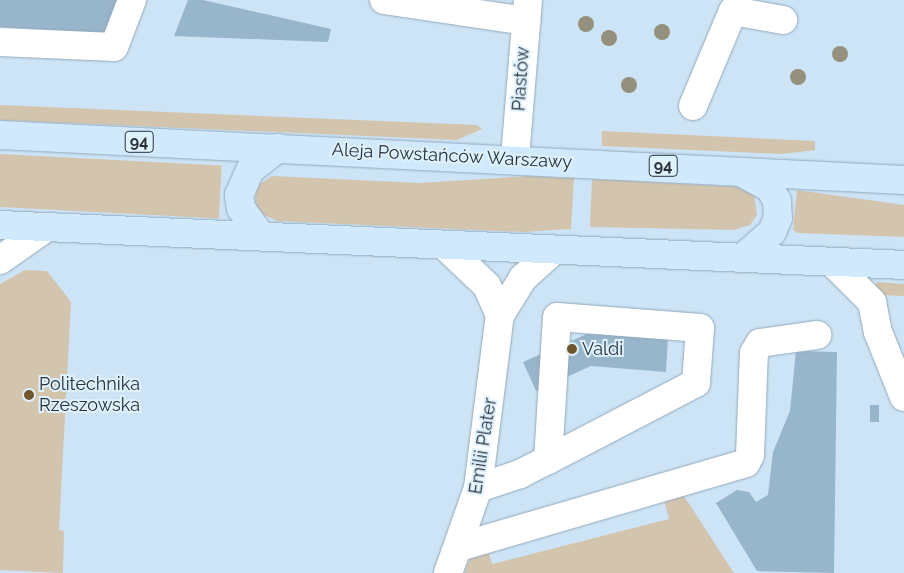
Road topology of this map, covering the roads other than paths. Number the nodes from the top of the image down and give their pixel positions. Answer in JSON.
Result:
{"nodes":[{"id":1,"x":132,"y":0,"type":"edge"},
{"id":2,"x":384,"y":0,"type":"edge"},
{"id":3,"x":527,"y":11,"type":"edge"},
{"id":4,"x":784,"y":20,"type":"dead end"},
{"id":5,"x":0,"y":42,"type":"edge"},
{"id":6,"x":694,"y":106,"type":"dead end"},
{"id":7,"x":0,"y":136,"type":"edge"},
{"id":8,"x":278,"y":148,"type":"junction"},
{"id":9,"x":515,"y":158,"type":"junction"},
{"id":10,"x":733,"y":169,"type":"junction"},
{"id":11,"x":904,"y":180,"type":"edge"},
{"id":12,"x":0,"y":225,"type":"edge"},
{"id":13,"x":47,"y":227,"type":"junction"},
{"id":14,"x":261,"y":236,"type":"junction"},
{"id":15,"x":444,"y":245,"type":"junction"},
{"id":16,"x":554,"y":250,"type":"junction"},
{"id":17,"x":742,"y":258,"type":"junction"},
{"id":18,"x":0,"y":260,"type":"edge"},
{"id":19,"x":832,"y":262,"type":"junction"},
{"id":20,"x":904,"y":265,"type":"edge"},
{"id":21,"x":500,"y":315,"type":"junction"},
{"id":22,"x":816,"y":335,"type":"dead end"},
{"id":23,"x":904,"y":336,"type":"edge"},
{"id":24,"x":893,"y":363,"type":"edge"},
{"id":25,"x":904,"y":397,"type":"edge"},
{"id":26,"x":548,"y":460,"type":"junction"},
{"id":27,"x":478,"y":488,"type":"junction"},
{"id":28,"x":459,"y":547,"type":"junction"},
{"id":29,"x":448,"y":573,"type":"edge"}],
"edges":[{"from":1,"to":5,"type":"street"},
{"from":2,"to":3,"type":"street"},
{"from":3,"to":9,"type":"street","name":"Piastów"},
{"from":4,"to":6,"type":"street"},
{"from":7,"to":8,"type":"main road","name":"Aleja Powstańców Warszawy","number":"94"},
{"from":8,"to":9,"type":"main road","name":"Aleja Powstańców Warszawy","number":"94"},
{"from":8,"to":14,"type":"main road"},
{"from":9,"to":10,"type":"main road","name":"Aleja Powstańców Warszawy","number":"94"},
{"from":10,"to":11,"type":"main road","name":"Aleja Powstańców Warszawy","number":"94"},
{"from":10,"to":17,"type":"main road"},
{"from":12,"to":13,"type":"main road"},
{"from":13,"to":14,"type":"main road"},
{"from":13,"to":18,"type":"street"},
{"from":14,"to":15,"type":"main road"},
{"from":15,"to":16,"type":"main road"},
{"from":15,"to":21,"type":"street"},
{"from":16,"to":17,"type":"main road"},
{"from":16,"to":21,"type":"street","name":"Emilii Plater"},
{"from":17,"to":19,"type":"main road"},
{"from":19,"to":20,"type":"main road"},
{"from":19,"to":24,"type":"street"},
{"from":21,"to":27,"type":"street","name":"Emilii Plater"},
{"from":22,"to":28,"type":"street"},
{"from":23,"to":24,"type":"street"},
{"from":24,"to":25,"type":"street"},
{"from":26,"to":26,"type":"street"},
{"from":26,"to":27,"type":"street"},
{"from":27,"to":28,"type":"street","name":"Emilii Plater"},
{"from":28,"to":29,"type":"street","name":"Emilii Plater"}]}
